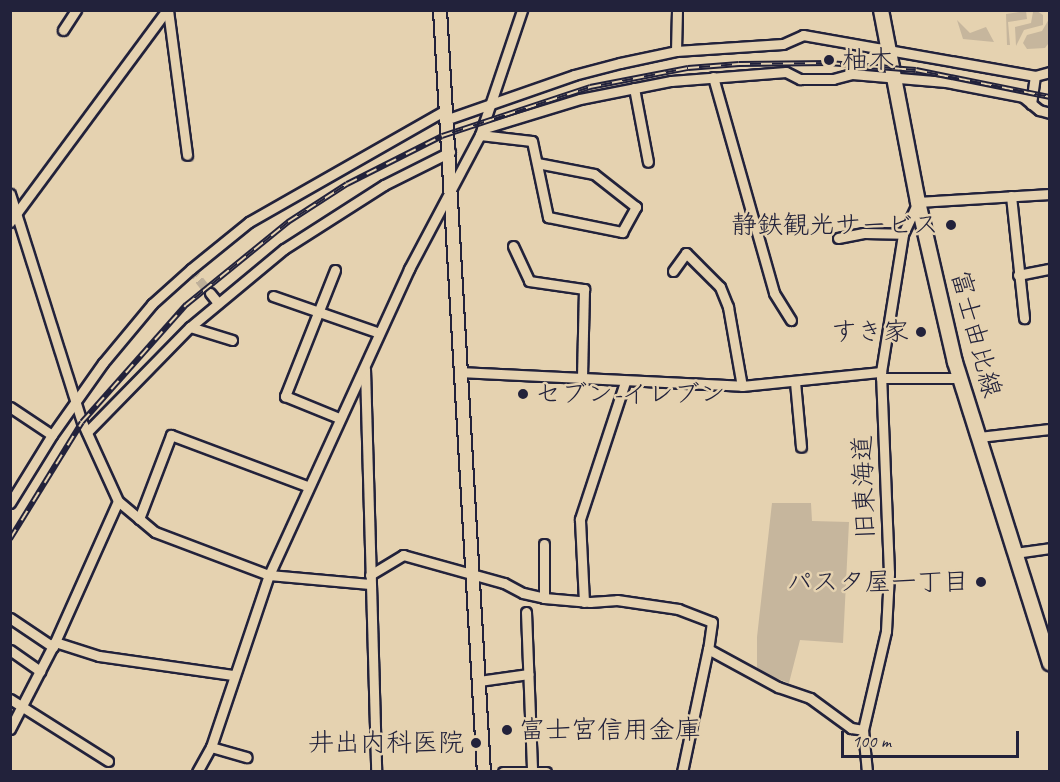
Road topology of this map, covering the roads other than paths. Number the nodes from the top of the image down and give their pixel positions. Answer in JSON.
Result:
{"nodes":[{"id":1,"x":76,"y":10,"type":"edge"},
{"id":2,"x":167,"y":10,"type":"edge"},
{"id":3,"x":440,"y":10,"type":"edge"},
{"id":4,"x":522,"y":10,"type":"edge"},
{"id":5,"x":677,"y":10,"type":"edge"},
{"id":6,"x":881,"y":10,"type":"edge"},
{"id":7,"x":63,"y":30,"type":"dead end"},
{"id":8,"x":889,"y":48,"type":"junction"},
{"id":9,"x":676,"y":51,"type":"junction"},
{"id":10,"x":1050,"y":72,"type":"edge"},
{"id":11,"x":893,"y":75,"type":"junction"},
{"id":12,"x":1035,"y":76,"type":"junction"},
{"id":13,"x":713,"y":77,"type":"junction"},
{"id":14,"x":634,"y":88,"type":"junction"},
{"id":15,"x":492,"y":104,"type":"junction"},
{"id":16,"x":1030,"y":104,"type":"junction"},
{"id":17,"x":1050,"y":113,"type":"edge"},
{"id":18,"x":447,"y":114,"type":"junction"},
{"id":19,"x":481,"y":132,"type":"junction"},
{"id":20,"x":450,"y":152,"type":"junction"},
{"id":21,"x":187,"y":155,"type":"dead end"},
{"id":22,"x":648,"y":162,"type":"dead end"},
{"id":23,"x":537,"y":163,"type":"junction"},
{"id":24,"x":10,"y":194,"type":"edge"},
{"id":25,"x":1050,"y":194,"type":"edge"},
{"id":26,"x":1011,"y":196,"type":"junction"},
{"id":27,"x":450,"y":197,"type":"junction"},
{"id":28,"x":918,"y":202,"type":"junction"},
{"id":29,"x":16,"y":212,"type":"junction"},
{"id":30,"x":10,"y":222,"type":"edge"},
{"id":31,"x":903,"y":234,"type":"junction"},
{"id":32,"x":838,"y":238,"type":"dead end"},
{"id":33,"x":513,"y":246,"type":"dead end"},
{"id":34,"x":1050,"y":269,"type":"edge"},
{"id":35,"x":335,"y":270,"type":"dead end"},
{"id":36,"x":673,"y":271,"type":"dead end"},
{"id":37,"x":1018,"y":275,"type":"junction"},
{"id":38,"x":210,"y":293,"type":"tunnel mouth"},
{"id":39,"x":273,"y":296,"type":"dead end"},
{"id":40,"x":218,"y":303,"type":"junction"},
{"id":41,"x":319,"y":314,"type":"junction"},
{"id":42,"x":1024,"y":318,"type":"dead end"},
{"id":43,"x":791,"y":320,"type":"dead end"},
{"id":44,"x":190,"y":327,"type":"junction"},
{"id":45,"x":379,"y":333,"type":"junction"},
{"id":46,"x":232,"y":340,"type":"dead end"},
{"id":47,"x":365,"y":367,"type":"junction"},
{"id":48,"x":459,"y":372,"type":"junction"},
{"id":49,"x":881,"y":375,"type":"junction"},
{"id":50,"x":582,"y":377,"type":"junction"},
{"id":51,"x":960,"y":378,"type":"junction"},
{"id":52,"x":625,"y":381,"type":"junction"},
{"id":53,"x":795,"y":382,"type":"junction"},
{"id":54,"x":742,"y":386,"type":"junction"},
{"id":55,"x":75,"y":401,"type":"junction"},
{"id":56,"x":10,"y":407,"type":"edge"},
{"id":57,"x":339,"y":418,"type":"junction"},
{"id":58,"x":1050,"y":429,"type":"edge"},
{"id":59,"x":87,"y":432,"type":"junction"},
{"id":60,"x":52,"y":435,"type":"junction"},
{"id":61,"x":979,"y":437,"type":"junction"},
{"id":62,"x":801,"y":447,"type":"dead end"},
{"id":63,"x":309,"y":488,"type":"junction"},
{"id":64,"x":118,"y":501,"type":"junction"},
{"id":65,"x":10,"y":503,"type":"edge"},
{"id":66,"x":139,"y":519,"type":"junction"},
{"id":67,"x":544,"y":544,"type":"dead end"},
{"id":68,"x":1050,"y":548,"type":"edge"},
{"id":69,"x":1015,"y":553,"type":"junction"},
{"id":70,"x":472,"y":573,"type":"junction"},
{"id":71,"x":269,"y":575,"type":"junction"},
{"id":72,"x":370,"y":579,"type":"junction"},
{"id":73,"x":544,"y":598,"type":"junction"},
{"id":74,"x":584,"y":602,"type":"junction"},
{"id":75,"x":526,"y":612,"type":"dead end"},
{"id":76,"x":10,"y":618,"type":"edge"},
{"id":77,"x":54,"y":644,"type":"junction"},
{"id":78,"x":708,"y":649,"type":"junction"},
{"id":79,"x":10,"y":650,"type":"edge"},
{"id":80,"x":1050,"y":663,"type":"edge"},
{"id":81,"x":40,"y":671,"type":"junction"},
{"id":82,"x":529,"y":674,"type":"junction"},
{"id":83,"x":233,"y":675,"type":"junction"},
{"id":84,"x":479,"y":681,"type":"junction"},
{"id":85,"x":10,"y":699,"type":"edge"},
{"id":86,"x":22,"y":706,"type":"junction"},
{"id":87,"x":10,"y":729,"type":"edge"},
{"id":88,"x":863,"y":730,"type":"junction"},
{"id":89,"x":211,"y":747,"type":"junction"},
{"id":90,"x":247,"y":757,"type":"dead end"},
{"id":91,"x":108,"y":761,"type":"dead end"},
{"id":92,"x":532,"y":770,"type":"junction"},
{"id":93,"x":197,"y":771,"type":"edge"},
{"id":94,"x":375,"y":771,"type":"edge"},
{"id":95,"x":484,"y":771,"type":"edge"},
{"id":96,"x":503,"y":771,"type":"edge"},
{"id":97,"x":546,"y":771,"type":"edge"},
{"id":98,"x":682,"y":771,"type":"edge"},
{"id":99,"x":867,"y":771,"type":"edge"}],
"edges":[{"from":1,"to":7,"type":"street"},
{"from":2,"to":21,"type":"street"},
{"from":2,"to":29,"type":"street"},
{"from":3,"to":18,"type":"street"},
{"from":4,"to":15,"type":"street"},
{"from":5,"to":9,"type":"street"},
{"from":6,"to":8,"type":"main road","name":"富士由比線"},
{"from":8,"to":9,"type":"street"},
{"from":8,"to":11,"type":"main road","name":"富士由比線"},
{"from":8,"to":12,"type":"street"},
{"from":9,"to":15,"type":"street"},
{"from":10,"to":12,"type":"street"},
{"from":11,"to":13,"type":"street"},
{"from":11,"to":16,"type":"street"},
{"from":11,"to":28,"type":"main road","name":"富士由比線"},
{"from":12,"to":16,"type":"street"},
{"from":13,"to":14,"type":"street"},
{"from":13,"to":43,"type":"street"},
{"from":14,"to":19,"type":"street"},
{"from":14,"to":22,"type":"street"},
{"from":15,"to":18,"type":"street"},
{"from":15,"to":19,"type":"street"},
{"from":16,"to":17,"type":"street"},
{"from":18,"to":20,"type":"street"},
{"from":18,"to":55,"type":"street"},
{"from":19,"to":23,"type":"street"},
{"from":19,"to":27,"type":"street"},
{"from":20,"to":27,"type":"street"},
{"from":20,"to":40,"type":"street"},
{"from":23,"to":23,"type":"street"},
{"from":24,"to":29,"type":"street"},
{"from":25,"to":26,"type":"street"},
{"from":26,"to":28,"type":"street"},
{"from":26,"to":37,"type":"street"},
{"from":27,"to":45,"type":"street"},
{"from":27,"to":48,"type":"street"},
{"from":28,"to":31,"type":"street","name":"旧東海道"},
{"from":28,"to":51,"type":"main road","name":"富士由比線"},
{"from":29,"to":30,"type":"street"},
{"from":29,"to":55,"type":"street"},
{"from":31,"to":32,"type":"street"},
{"from":31,"to":49,"type":"street","name":"旧東海道"},
{"from":33,"to":50,"type":"street"},
{"from":34,"to":37,"type":"street"},
{"from":35,"to":41,"type":"street"},
{"from":36,"to":54,"type":"street"},
{"from":37,"to":42,"type":"street"},
{"from":38,"to":40,"type":"street"},
{"from":39,"to":41,"type":"street"},
{"from":40,"to":44,"type":"street"},
{"from":41,"to":45,"type":"street"},
{"from":41,"to":57,"type":"street"},
{"from":44,"to":46,"type":"street"},
{"from":44,"to":59,"type":"street"},
{"from":45,"to":47,"type":"street"},
{"from":47,"to":57,"type":"street"},
{"from":47,"to":72,"type":"street"},
{"from":48,"to":50,"type":"street"},
{"from":48,"to":70,"type":"street"},
{"from":49,"to":51,"type":"street"},
{"from":49,"to":53,"type":"street"},
{"from":49,"to":88,"type":"street","name":"旧東海道"},
{"from":50,"to":52,"type":"street"},
{"from":51,"to":61,"type":"main road","name":"富士由比線"},
{"from":52,"to":54,"type":"street"},
{"from":52,"to":74,"type":"street"},
{"from":53,"to":54,"type":"street"},
{"from":53,"to":62,"type":"street"},
{"from":55,"to":59,"type":"street"},
{"from":55,"to":60,"type":"street"},
{"from":56,"to":60,"type":"street"},
{"from":57,"to":63,"type":"street"},
{"from":58,"to":61,"type":"street"},
{"from":59,"to":64,"type":"street"},
{"from":60,"to":65,"type":"street"},
{"from":61,"to":69,"type":"main road","name":"富士由比線"},
{"from":63,"to":66,"type":"street"},
{"from":63,"to":71,"type":"street"},
{"from":64,"to":66,"type":"street"},
{"from":64,"to":77,"type":"street"},
{"from":66,"to":71,"type":"street"},
{"from":67,"to":73,"type":"street"},
{"from":68,"to":69,"type":"street"},
{"from":69,"to":80,"type":"main road","name":"富士由比線"},
{"from":70,"to":72,"type":"street"},
{"from":70,"to":73,"type":"street"},
{"from":70,"to":84,"type":"street"},
{"from":71,"to":72,"type":"street"},
{"from":71,"to":83,"type":"street"},
{"from":72,"to":94,"type":"street"},
{"from":73,"to":74,"type":"street"},
{"from":74,"to":78,"type":"street"},
{"from":75,"to":82,"type":"street"},
{"from":76,"to":77,"type":"street"},
{"from":77,"to":81,"type":"street"},
{"from":77,"to":83,"type":"street"},
{"from":78,"to":88,"type":"street"},
{"from":78,"to":98,"type":"street"},
{"from":79,"to":81,"type":"street"},
{"from":81,"to":86,"type":"street"},
{"from":82,"to":84,"type":"street"},
{"from":82,"to":92,"type":"street"},
{"from":83,"to":89,"type":"street"},
{"from":84,"to":95,"type":"street"},
{"from":85,"to":86,"type":"street"},
{"from":86,"to":87,"type":"street"},
{"from":86,"to":91,"type":"street"},
{"from":88,"to":99,"type":"street","name":"旧東海道"},
{"from":89,"to":90,"type":"street"},
{"from":89,"to":93,"type":"street"},
{"from":92,"to":96,"type":"street"},
{"from":92,"to":97,"type":"street"}]}
